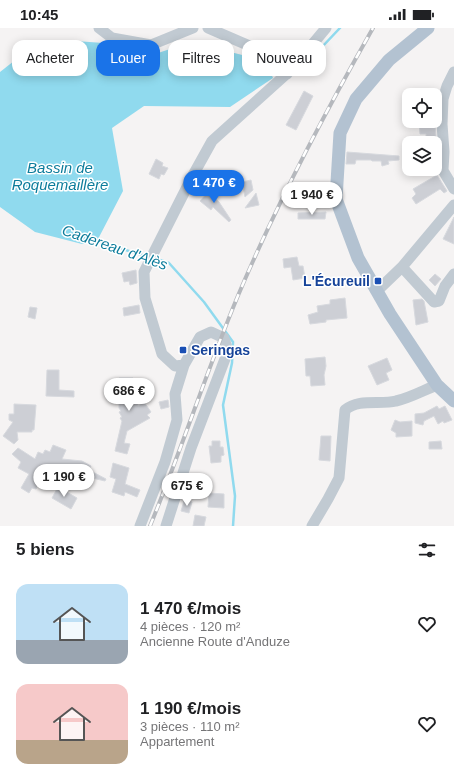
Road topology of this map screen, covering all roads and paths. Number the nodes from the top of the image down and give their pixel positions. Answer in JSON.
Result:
{"nodes":[{"id":1,"x":99,"y":28,"type":"edge"},
{"id":2,"x":193,"y":28,"type":"edge"},
{"id":3,"x":208,"y":28,"type":"edge"},
{"id":4,"x":326,"y":28,"type":"edge"},
{"id":5,"x":428,"y":28,"type":"edge"},
{"id":6,"x":316,"y":40,"type":"edge"},
{"id":7,"x":242,"y":43,"type":"edge"},
{"id":8,"x":454,"y":72,"type":"edge"},
{"id":9,"x":285,"y":76,"type":"edge"},
{"id":10,"x":443,"y":170,"type":"joint"},
{"id":11,"x":454,"y":189,"type":"edge"},
{"id":12,"x":454,"y":205,"type":"edge"},
{"id":13,"x":402,"y":267,"type":"junction"},
{"id":14,"x":454,"y":274,"type":"edge"},
{"id":15,"x":377,"y":290,"type":"junction"},
{"id":16,"x":184,"y":365,"type":"junction"},
{"id":17,"x":437,"y":385,"type":"junction"},
{"id":18,"x":454,"y":401,"type":"edge"},
{"id":19,"x":140,"y":526,"type":"edge"},
{"id":20,"x":166,"y":526,"type":"edge"},
{"id":21,"x":312,"y":526,"type":"edge"}],
"edges":[{"from":1,"to":2,"type":"street"},
{"from":3,"to":7,"type":"street"},
{"from":4,"to":6,"type":"street"},
{"from":5,"to":15,"type":"main road"},
{"from":8,"to":10,"type":"street"},
{"from":9,"to":16,"type":"street"},
{"from":10,"to":11,"type":"street"},
{"from":12,"to":13,"type":"street"},
{"from":13,"to":14,"type":"street"},
{"from":13,"to":15,"type":"street"},
{"from":15,"to":17,"type":"main road"},
{"from":16,"to":19,"type":"street"},
{"from":16,"to":20,"type":"street"},
{"from":17,"to":18,"type":"main road"},
{"from":17,"to":21,"type":"street"}]}
